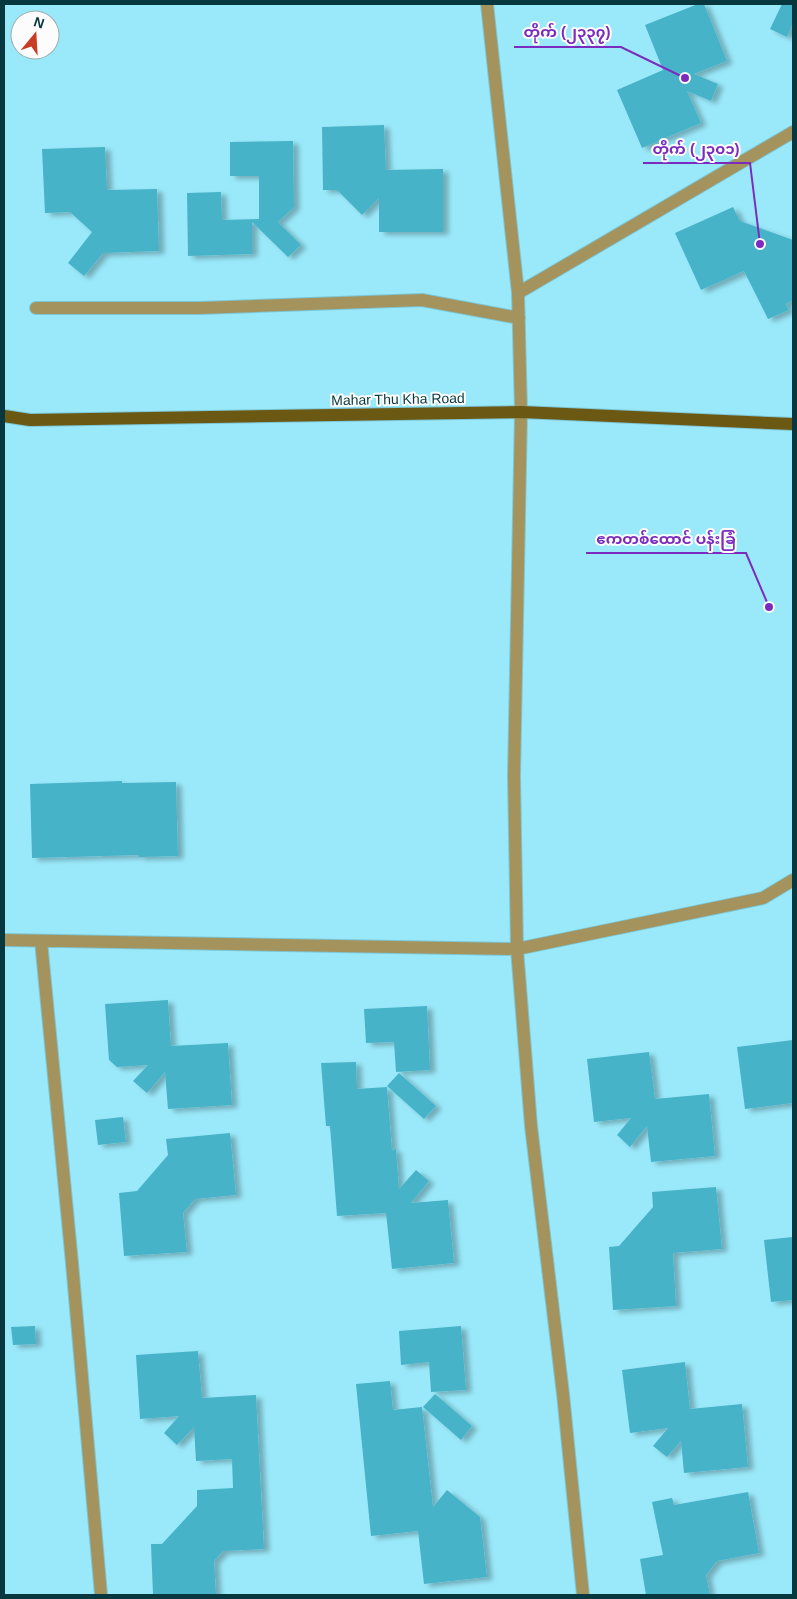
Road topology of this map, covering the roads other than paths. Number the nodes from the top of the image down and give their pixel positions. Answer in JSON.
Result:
{"nodes":[{"id":1,"x":487,"y":4,"type":"edge"},
{"id":2,"x":793,"y":132,"type":"edge"},
{"id":3,"x":518,"y":293,"type":"junction"},
{"id":4,"x":36,"y":308,"type":"dead end"},
{"id":5,"x":519,"y":318,"type":"junction"},
{"id":6,"x":521,"y":412,"type":"junction"},
{"id":7,"x":4,"y":416,"type":"edge"},
{"id":8,"x":793,"y":424,"type":"edge"},
{"id":9,"x":793,"y":880,"type":"edge"},
{"id":10,"x":4,"y":940,"type":"edge"},
{"id":11,"x":41,"y":941,"type":"junction"},
{"id":12,"x":517,"y":949,"type":"junction"},
{"id":13,"x":101,"y":1595,"type":"edge"},
{"id":14,"x":583,"y":1595,"type":"edge"}],
"edges":[{"from":1,"to":3,"type":"street"},
{"from":2,"to":3,"type":"street"},
{"from":3,"to":5,"type":"street"},
{"from":4,"to":5,"type":"street"},
{"from":5,"to":6,"type":"street"},
{"from":6,"to":7,"type":"main road","name":"Mahar Thu Kha Road"},
{"from":6,"to":8,"type":"main road","name":"Mahar Thu Kha Road"},
{"from":6,"to":12,"type":"street"},
{"from":9,"to":12,"type":"street"},
{"from":10,"to":11,"type":"street"},
{"from":11,"to":12,"type":"street"},
{"from":11,"to":13,"type":"street"},
{"from":12,"to":14,"type":"street"}]}
